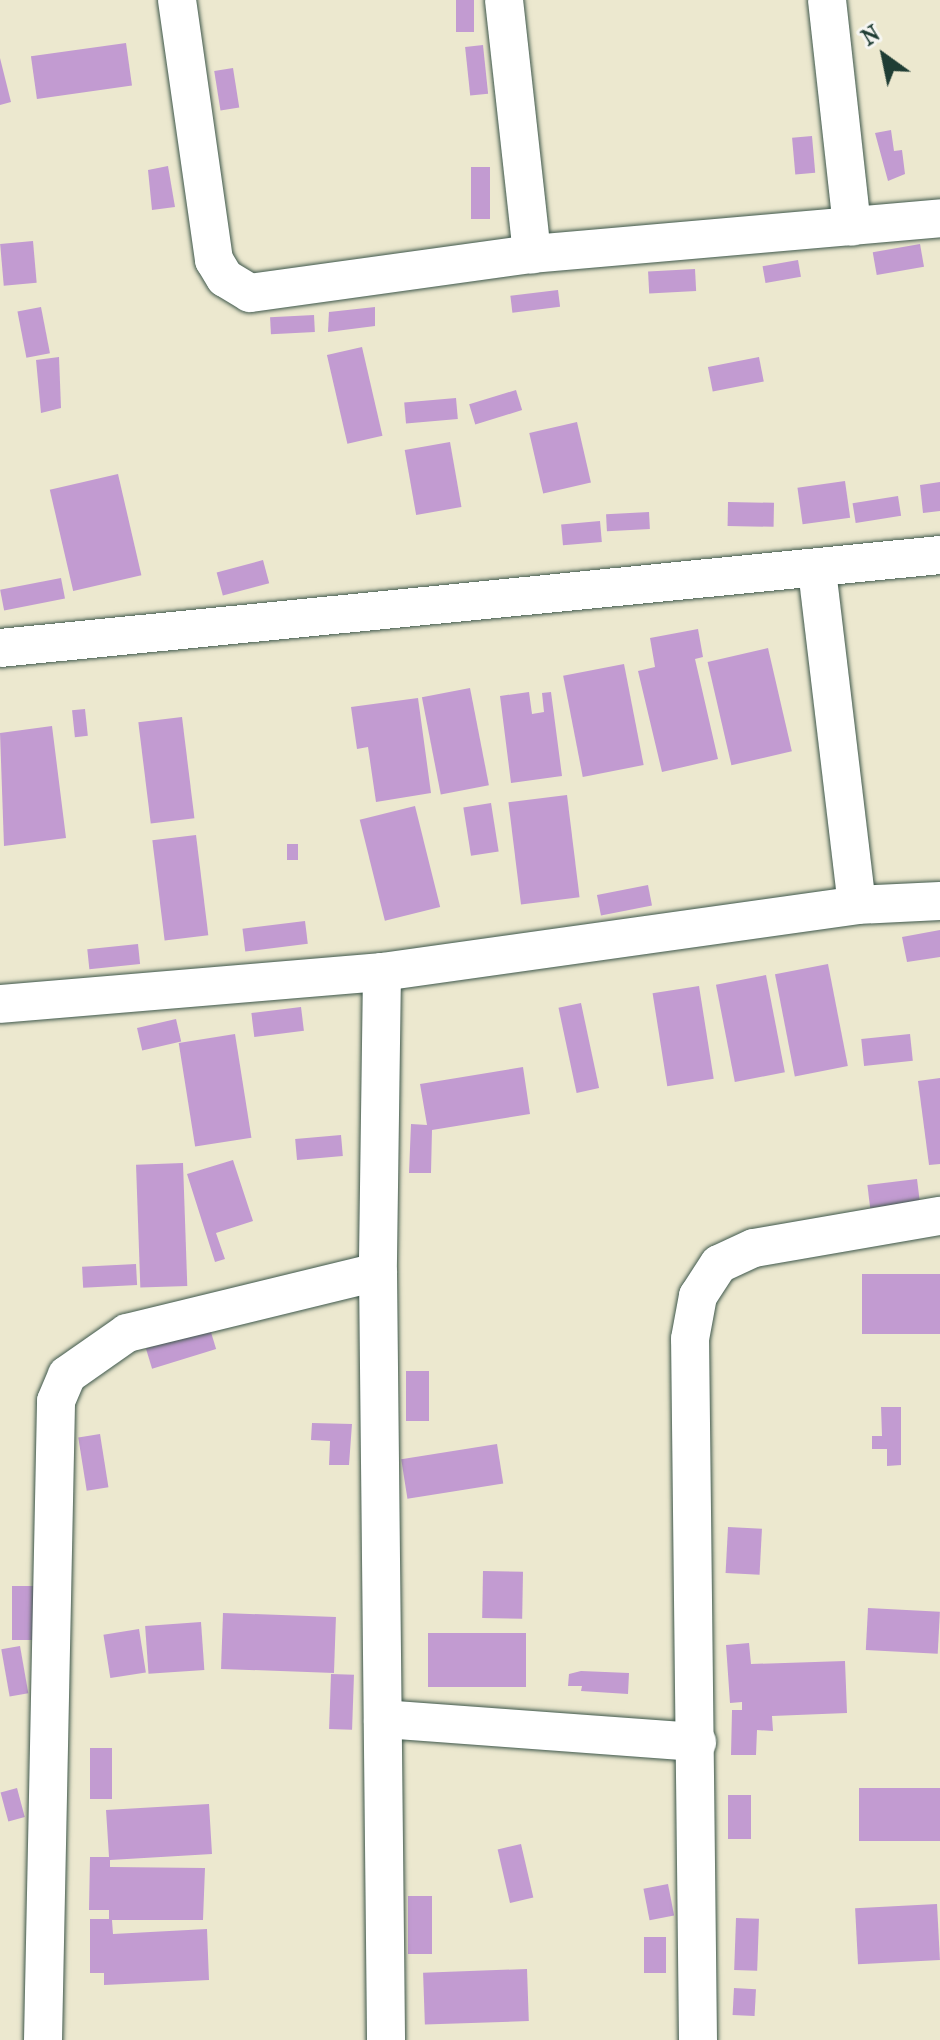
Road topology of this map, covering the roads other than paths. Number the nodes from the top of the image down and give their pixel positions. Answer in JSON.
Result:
{"nodes":[{"id":1,"x":177,"y":0,"type":"edge"},
{"id":2,"x":504,"y":0,"type":"edge"},
{"id":3,"x":827,"y":0,"type":"edge"},
{"id":4,"x":940,"y":218,"type":"edge"},
{"id":5,"x":852,"y":227,"type":"junction"},
{"id":6,"x":532,"y":254,"type":"junction"},
{"id":7,"x":940,"y":555,"type":"edge"},
{"id":8,"x":817,"y":570,"type":"junction"},
{"id":9,"x":0,"y":648,"type":"edge"},
{"id":10,"x":940,"y":901,"type":"edge"},
{"id":11,"x":857,"y":905,"type":"junction"},
{"id":12,"x":382,"y":972,"type":"junction"},
{"id":13,"x":0,"y":1004,"type":"edge"},
{"id":14,"x":940,"y":1216,"type":"edge"},
{"id":15,"x":378,"y":1272,"type":"junction"},
{"id":16,"x":383,"y":1719,"type":"junction"},
{"id":17,"x":697,"y":1742,"type":"junction"},
{"id":18,"x":43,"y":2040,"type":"edge"},
{"id":19,"x":386,"y":2040,"type":"edge"},
{"id":20,"x":698,"y":2040,"type":"edge"}],
"edges":[{"from":1,"to":6,"type":"street"},
{"from":2,"to":6,"type":"street"},
{"from":3,"to":5,"type":"street"},
{"from":4,"to":5,"type":"street"},
{"from":5,"to":6,"type":"street"},
{"from":7,"to":8,"type":"street"},
{"from":8,"to":9,"type":"street"},
{"from":8,"to":11,"type":"street"},
{"from":10,"to":11,"type":"street"},
{"from":11,"to":12,"type":"street"},
{"from":12,"to":13,"type":"street"},
{"from":12,"to":15,"type":"street"},
{"from":14,"to":17,"type":"street"},
{"from":15,"to":16,"type":"street"},
{"from":15,"to":18,"type":"street"},
{"from":16,"to":17,"type":"street"},
{"from":16,"to":19,"type":"street"},
{"from":17,"to":20,"type":"street"}]}
